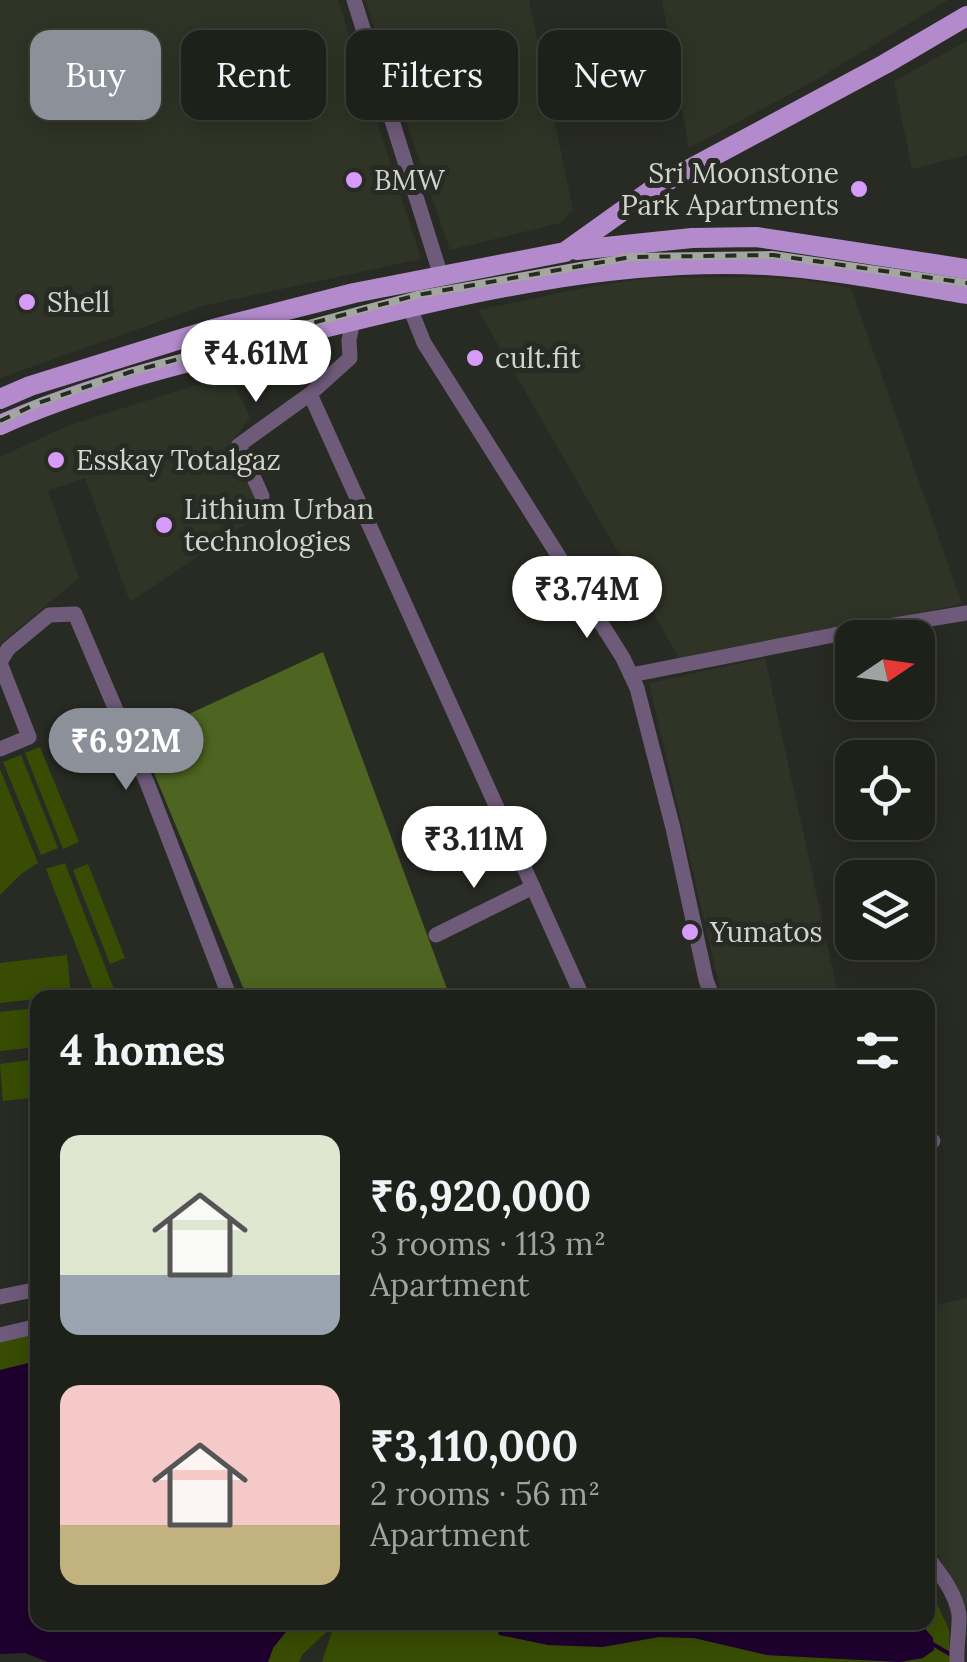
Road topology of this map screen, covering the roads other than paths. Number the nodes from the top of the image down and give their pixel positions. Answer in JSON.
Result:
{"nodes":[{"id":1,"x":354,"y":0,"type":"edge"},
{"id":2,"x":967,"y":16,"type":"edge"},
{"id":3,"x":565,"y":252,"type":"junction"},
{"id":4,"x":967,"y":269,"type":"edge"},
{"id":5,"x":441,"y":276,"type":"junction"},
{"id":6,"x":567,"y":276,"type":"junction"},
{"id":7,"x":967,"y":294,"type":"edge"},
{"id":8,"x":410,"y":308,"type":"junction"},
{"id":9,"x":353,"y":321,"type":"junction"},
{"id":10,"x":310,"y":394,"type":"junction"},
{"id":11,"x":0,"y":399,"type":"edge"},
{"id":12,"x":0,"y":425,"type":"edge"},
{"id":13,"x":262,"y":496,"type":"dead end"},
{"id":14,"x":967,"y":613,"type":"edge"},
{"id":15,"x":0,"y":663,"type":"edge"},
{"id":16,"x":631,"y":675,"type":"junction"},
{"id":17,"x":0,"y":749,"type":"edge"},
{"id":18,"x":533,"y":887,"type":"junction"},
{"id":19,"x":436,"y":935,"type":"dead end"},
{"id":20,"x":227,"y":990,"type":"edge"},
{"id":21,"x":579,"y":990,"type":"edge"},
{"id":22,"x":711,"y":990,"type":"edge"},
{"id":23,"x":30,"y":1291,"type":"edge"},
{"id":24,"x":0,"y":1298,"type":"edge"},
{"id":25,"x":30,"y":1328,"type":"edge"},
{"id":26,"x":0,"y":1335,"type":"edge"},
{"id":27,"x":935,"y":1567,"type":"edge"},
{"id":28,"x":957,"y":1662,"type":"edge"}],
"edges":[{"from":1,"to":5,"type":"street"},
{"from":2,"to":3,"type":"main road"},
{"from":3,"to":4,"type":"main road"},
{"from":3,"to":5,"type":"main road"},
{"from":3,"to":6,"type":"main road"},
{"from":5,"to":11,"type":"main road"},
{"from":6,"to":7,"type":"main road"},
{"from":6,"to":8,"type":"main road"},
{"from":8,"to":9,"type":"main road"},
{"from":8,"to":16,"type":"street"},
{"from":9,"to":10,"type":"street"},
{"from":9,"to":12,"type":"main road"},
{"from":10,"to":13,"type":"street"},
{"from":10,"to":18,"type":"street"},
{"from":14,"to":16,"type":"street"},
{"from":15,"to":17,"type":"street"},
{"from":15,"to":20,"type":"street"},
{"from":16,"to":22,"type":"street"},
{"from":18,"to":19,"type":"street"},
{"from":18,"to":21,"type":"street"},
{"from":23,"to":24,"type":"street"},
{"from":25,"to":26,"type":"street"},
{"from":27,"to":28,"type":"street"}]}
